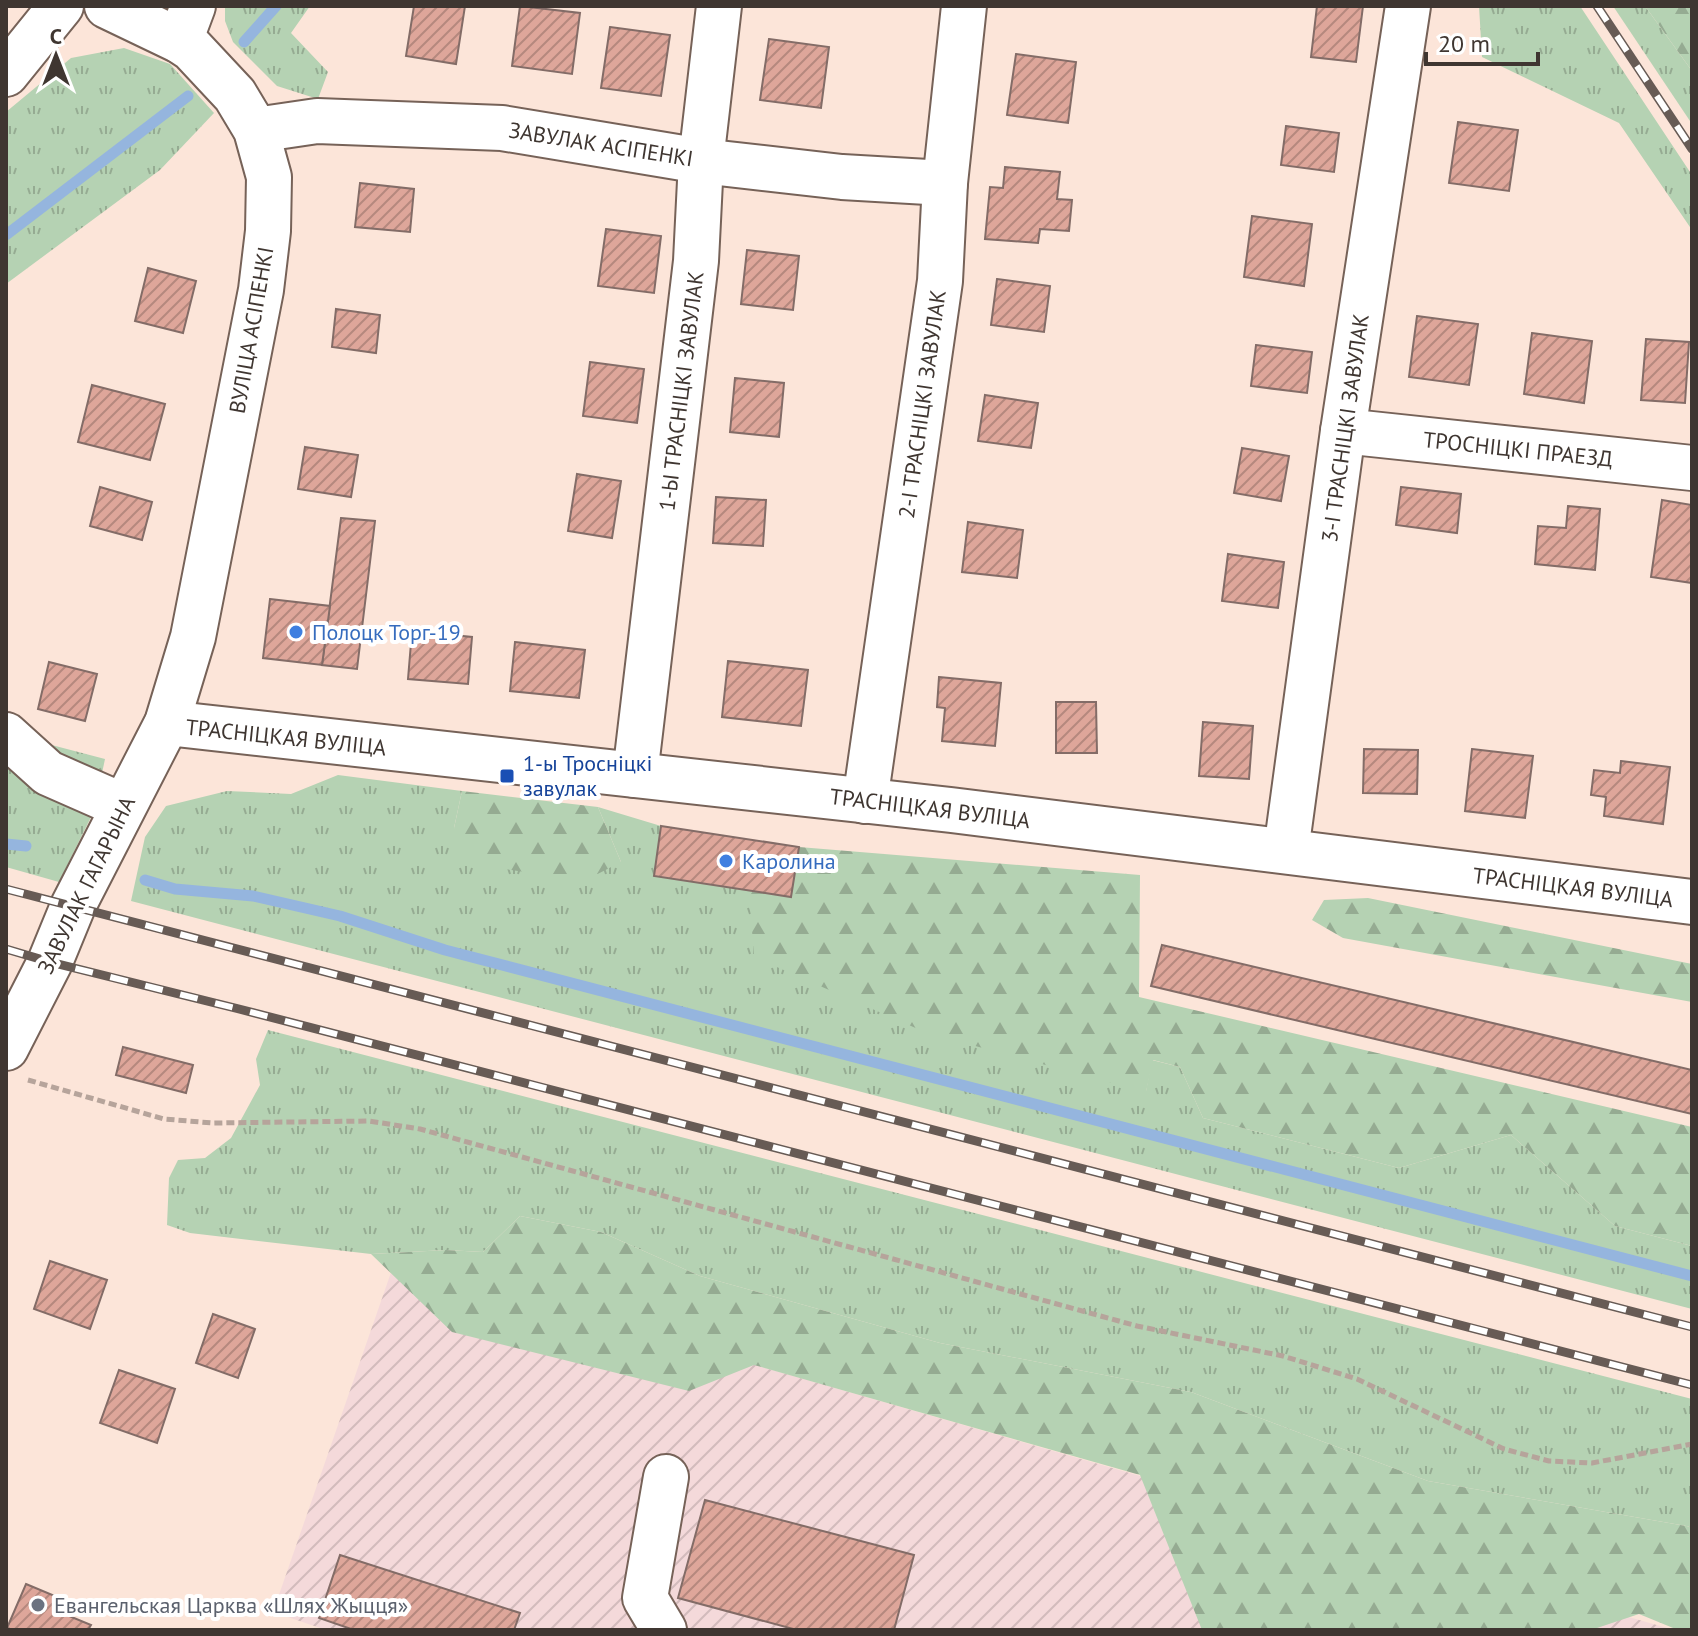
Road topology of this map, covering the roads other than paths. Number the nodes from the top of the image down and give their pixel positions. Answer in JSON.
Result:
{"nodes":[{"id":1,"x":61,"y":6,"type":"edge"},
{"id":2,"x":107,"y":6,"type":"edge"},
{"id":3,"x":719,"y":6,"type":"edge"},
{"id":4,"x":964,"y":6,"type":"edge"},
{"id":5,"x":1408,"y":6,"type":"edge"},
{"id":6,"x":186,"y":24,"type":"edge"},
{"id":7,"x":6,"y":74,"type":"edge"},
{"id":8,"x":256,"y":130,"type":"junction"},
{"id":9,"x":701,"y":161,"type":"junction"},
{"id":10,"x":945,"y":183,"type":"junction"},
{"id":11,"x":1343,"y":431,"type":"junction"},
{"id":12,"x":1692,"y":468,"type":"edge"},
{"id":13,"x":167,"y":723,"type":"junction"},
{"id":14,"x":6,"y":735,"type":"edge"},
{"id":15,"x":635,"y":775,"type":"junction"},
{"id":16,"x":865,"y":801,"type":"junction"},
{"id":17,"x":123,"y":806,"type":"junction"},
{"id":18,"x":1286,"y":851,"type":"junction"},
{"id":19,"x":1692,"y":902,"type":"edge"},
{"id":20,"x":13,"y":1063,"type":"edge"},
{"id":21,"x":666,"y":1477,"type":"dead end"},
{"id":22,"x":664,"y":1630,"type":"edge"}],
"edges":[{"from":1,"to":7,"type":"street"},
{"from":2,"to":6,"type":"street","name":"ВУЛІЦА АСІПЕНКІ"},
{"from":3,"to":9,"type":"street","name":"1-Ы ТРАСНІЦКІ ЗАВУЛАК"},
{"from":4,"to":10,"type":"street","name":"2-І ТРАСНІЦКІ ЗАВУЛАК"},
{"from":5,"to":11,"type":"street","name":"3-І ТРАСНІЦКІ ЗАВУЛАК"},
{"from":6,"to":8,"type":"street","name":"ВУЛІЦА АСІПЕНКІ"},
{"from":8,"to":9,"type":"street","name":"ЗАВУЛАК АСІПЕНКІ"},
{"from":8,"to":13,"type":"street","name":"ВУЛІЦА АСІПЕНКІ"},
{"from":9,"to":10,"type":"street","name":"ЗАВУЛАК АСІПЕНКІ"},
{"from":9,"to":15,"type":"street","name":"1-Ы ТРАСНІЦКІ ЗАВУЛАК"},
{"from":10,"to":16,"type":"street","name":"2-І ТРАСНІЦКІ ЗАВУЛАК"},
{"from":11,"to":12,"type":"street","name":"ТРОСНІЦКІ ПРАЕЗД"},
{"from":11,"to":18,"type":"street","name":"3-І ТРАСНІЦКІ ЗАВУЛАК"},
{"from":13,"to":15,"type":"street","name":"ТРАСНІЦКАЯ ВУЛІЦА"},
{"from":13,"to":17,"type":"street","name":"ЗАВУЛАК ГАГАРЫНА"},
{"from":14,"to":17,"type":"street"},
{"from":15,"to":16,"type":"street","name":"ТРАСНІЦКАЯ ВУЛІЦА"},
{"from":16,"to":18,"type":"street","name":"ТРАСНІЦКАЯ ВУЛІЦА"},
{"from":17,"to":20,"type":"street","name":"ЗАВУЛАК ГАГАРЫНА"},
{"from":18,"to":19,"type":"street","name":"ТРАСНІЦКАЯ ВУЛІЦА"},
{"from":21,"to":22,"type":"street"}]}
